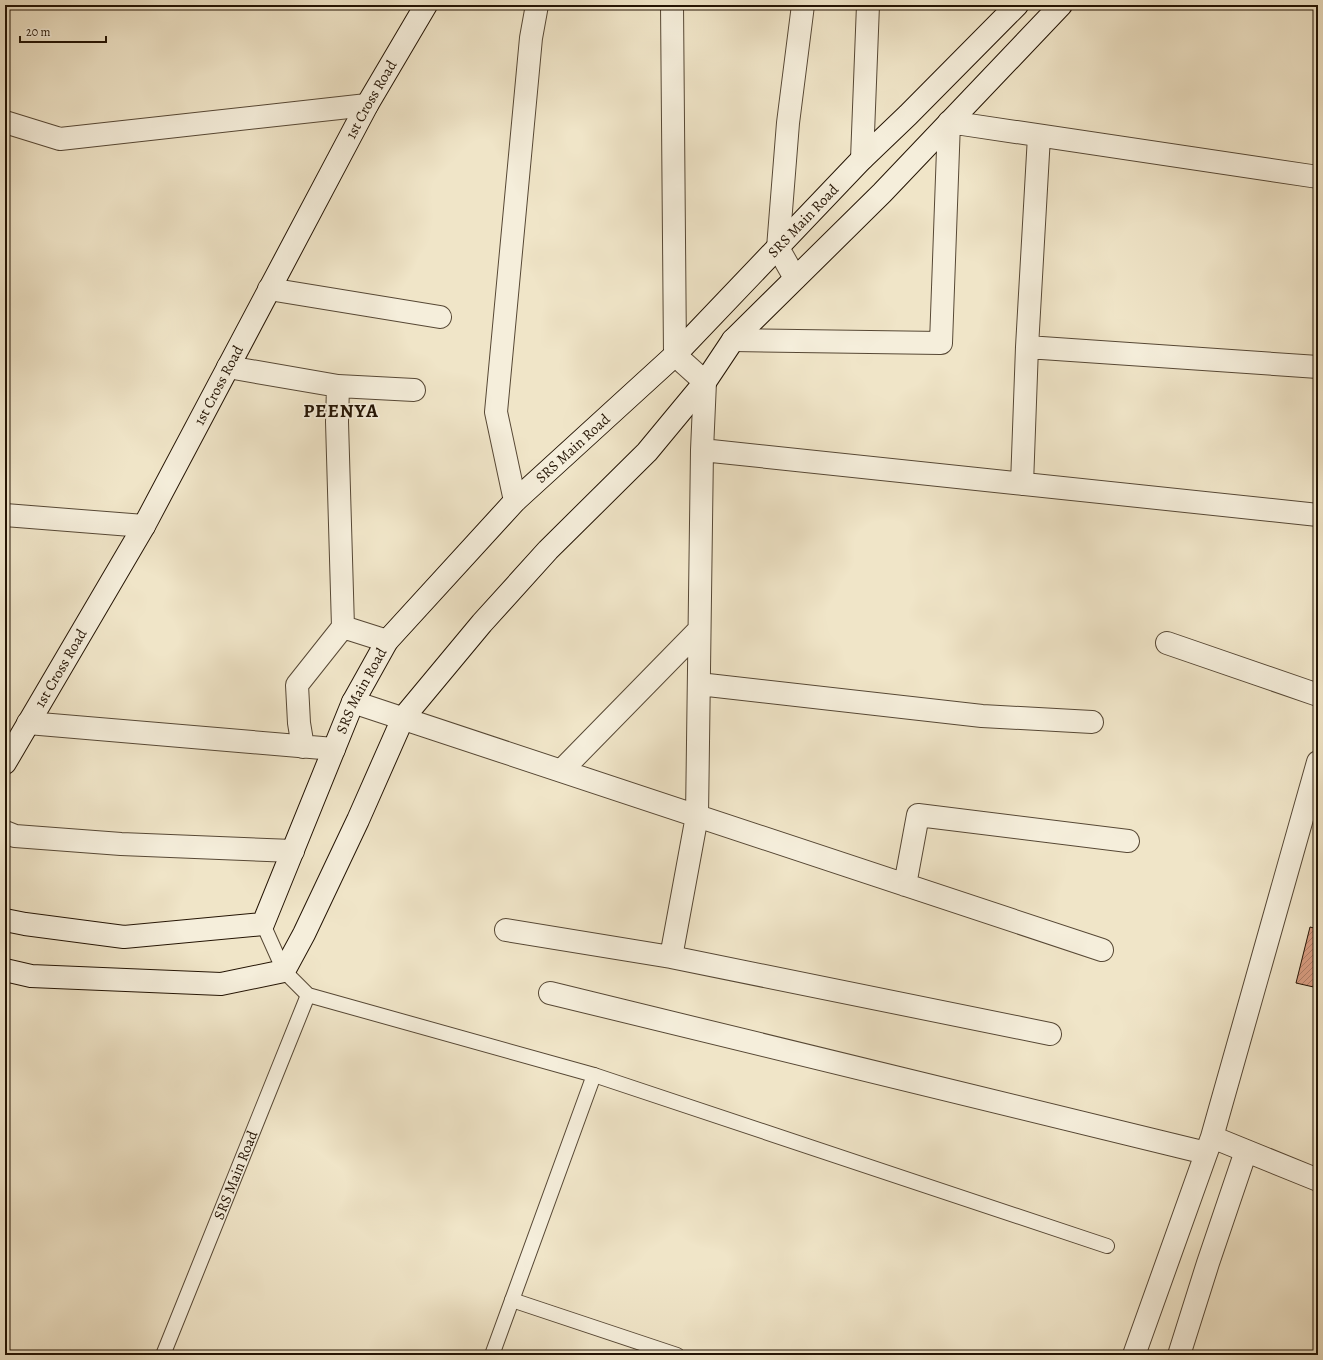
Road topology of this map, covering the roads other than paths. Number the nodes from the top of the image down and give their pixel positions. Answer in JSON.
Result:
{"nodes":[{"id":1,"x":426,"y":5,"type":"edge"},
{"id":2,"x":537,"y":5,"type":"edge"},
{"id":3,"x":672,"y":5,"type":"edge"},
{"id":4,"x":803,"y":5,"type":"edge"},
{"id":5,"x":868,"y":5,"type":"edge"},
{"id":6,"x":1017,"y":5,"type":"edge"},
{"id":7,"x":1062,"y":5,"type":"edge"},
{"id":8,"x":367,"y":105,"type":"junction"},
{"id":9,"x":5,"y":122,"type":"edge"},
{"id":10,"x":949,"y":122,"type":"junction"},
{"id":11,"x":1039,"y":136,"type":"junction"},
{"id":12,"x":862,"y":160,"type":"junction"},
{"id":13,"x":1318,"y":177,"type":"edge"},
{"id":14,"x":778,"y":248,"type":"junction"},
{"id":15,"x":795,"y":278,"type":"junction"},
{"id":16,"x":269,"y":289,"type":"junction"},
{"id":17,"x":440,"y":317,"type":"dead end"},
{"id":18,"x":733,"y":340,"type":"junction"},
{"id":19,"x":1027,"y":347,"type":"junction"},
{"id":20,"x":675,"y":355,"type":"junction"},
{"id":21,"x":228,"y":367,"type":"junction"},
{"id":22,"x":1318,"y":367,"type":"edge"},
{"id":23,"x":705,"y":382,"type":"junction"},
{"id":24,"x":338,"y":386,"type":"junction"},
{"id":25,"x":414,"y":390,"type":"dead end"},
{"id":26,"x":702,"y":450,"type":"junction"},
{"id":27,"x":1022,"y":484,"type":"junction"},
{"id":28,"x":515,"y":501,"type":"junction"},
{"id":29,"x":5,"y":515,"type":"edge"},
{"id":30,"x":1318,"y":515,"type":"edge"},
{"id":31,"x":144,"y":526,"type":"junction"},
{"id":32,"x":343,"y":627,"type":"junction"},
{"id":33,"x":699,"y":630,"type":"junction"},
{"id":34,"x":388,"y":641,"type":"junction"},
{"id":35,"x":1167,"y":643,"type":"dead end"},
{"id":36,"x":699,"y":684,"type":"junction"},
{"id":37,"x":1318,"y":695,"type":"edge"},
{"id":38,"x":353,"y":702,"type":"junction"},
{"id":39,"x":403,"y":718,"type":"junction"},
{"id":40,"x":1092,"y":722,"type":"dead end"},
{"id":41,"x":28,"y":723,"type":"junction"},
{"id":42,"x":303,"y":747,"type":"junction"},
{"id":43,"x":334,"y":749,"type":"junction"},
{"id":44,"x":1318,"y":762,"type":"edge"},
{"id":45,"x":5,"y":763,"type":"edge"},
{"id":46,"x":562,"y":770,"type":"junction"},
{"id":47,"x":697,"y":816,"type":"junction"},
{"id":48,"x":5,"y":832,"type":"edge"},
{"id":49,"x":1128,"y":841,"type":"dead end"},
{"id":50,"x":293,"y":851,"type":"junction"},
{"id":51,"x":905,"y":885,"type":"junction"},
{"id":52,"x":5,"y":920,"type":"edge"},
{"id":53,"x":263,"y":924,"type":"junction"},
{"id":54,"x":506,"y":930,"type":"dead end"},
{"id":55,"x":1102,"y":950,"type":"dead end"},
{"id":56,"x":671,"y":957,"type":"junction"},
{"id":57,"x":5,"y":970,"type":"edge"},
{"id":58,"x":284,"y":971,"type":"junction"},
{"id":59,"x":550,"y":993,"type":"dead end"},
{"id":60,"x":308,"y":994,"type":"junction"},
{"id":61,"x":1050,"y":1034,"type":"dead end"},
{"id":62,"x":594,"y":1075,"type":"junction"},
{"id":63,"x":1209,"y":1145,"type":"junction"},
{"id":64,"x":1246,"y":1151,"type":"junction"},
{"id":65,"x":1318,"y":1180,"type":"edge"},
{"id":66,"x":1107,"y":1246,"type":"dead end"},
{"id":67,"x":512,"y":1300,"type":"junction"},
{"id":68,"x":162,"y":1355,"type":"edge"},
{"id":69,"x":492,"y":1355,"type":"edge"},
{"id":70,"x":677,"y":1355,"type":"edge"},
{"id":71,"x":1134,"y":1355,"type":"edge"},
{"id":72,"x":1179,"y":1355,"type":"edge"}],
"edges":[{"from":1,"to":8,"type":"street","name":"1st Cross Road"},
{"from":2,"to":28,"type":"street"},
{"from":3,"to":20,"type":"street"},
{"from":4,"to":14,"type":"street"},
{"from":5,"to":12,"type":"street"},
{"from":6,"to":12,"type":"street","name":"SRS Main Road"},
{"from":7,"to":10,"type":"street"},
{"from":8,"to":9,"type":"street"},
{"from":8,"to":16,"type":"street","name":"1st Cross Road"},
{"from":10,"to":11,"type":"street"},
{"from":10,"to":15,"type":"street"},
{"from":10,"to":18,"type":"street"},
{"from":11,"to":13,"type":"street"},
{"from":11,"to":19,"type":"street"},
{"from":12,"to":14,"type":"street","name":"SRS Main Road"},
{"from":14,"to":15,"type":"street"},
{"from":14,"to":20,"type":"street","name":"SRS Main Road"},
{"from":15,"to":18,"type":"street"},
{"from":16,"to":17,"type":"street"},
{"from":16,"to":21,"type":"street","name":"1st Cross Road"},
{"from":18,"to":23,"type":"street"},
{"from":19,"to":22,"type":"street"},
{"from":19,"to":27,"type":"street"},
{"from":20,"to":23,"type":"street"},
{"from":20,"to":28,"type":"street","name":"SRS Main Road"},
{"from":21,"to":24,"type":"street"},
{"from":21,"to":31,"type":"street","name":"1st Cross Road"},
{"from":23,"to":26,"type":"street"},
{"from":23,"to":39,"type":"street"},
{"from":24,"to":25,"type":"street"},
{"from":24,"to":32,"type":"street"},
{"from":26,"to":27,"type":"street"},
{"from":26,"to":33,"type":"street"},
{"from":27,"to":30,"type":"street"},
{"from":28,"to":34,"type":"street","name":"SRS Main Road"},
{"from":29,"to":31,"type":"street"},
{"from":31,"to":41,"type":"street","name":"1st Cross Road"},
{"from":32,"to":34,"type":"street"},
{"from":32,"to":42,"type":"street"},
{"from":33,"to":36,"type":"street"},
{"from":33,"to":46,"type":"street"},
{"from":34,"to":38,"type":"street","name":"SRS Main Road"},
{"from":35,"to":37,"type":"street"},
{"from":36,"to":40,"type":"street"},
{"from":36,"to":47,"type":"street"},
{"from":38,"to":39,"type":"street"},
{"from":38,"to":43,"type":"street","name":"SRS Main Road"},
{"from":39,"to":46,"type":"street"},
{"from":39,"to":58,"type":"street"},
{"from":41,"to":42,"type":"street"},
{"from":41,"to":45,"type":"street","name":"1st Cross Road"},
{"from":42,"to":43,"type":"street"},
{"from":43,"to":50,"type":"street","name":"SRS Main Road"},
{"from":44,"to":63,"type":"street"},
{"from":46,"to":47,"type":"street"},
{"from":47,"to":51,"type":"street"},
{"from":47,"to":56,"type":"street"},
{"from":48,"to":50,"type":"street"},
{"from":49,"to":51,"type":"street"},
{"from":50,"to":53,"type":"street","name":"SRS Main Road"},
{"from":51,"to":55,"type":"street"},
{"from":52,"to":53,"type":"street"},
{"from":53,"to":58,"type":"lane"},
{"from":54,"to":56,"type":"street"},
{"from":56,"to":61,"type":"street"},
{"from":57,"to":58,"type":"street"},
{"from":58,"to":60,"type":"lane"},
{"from":59,"to":63,"type":"street"},
{"from":60,"to":62,"type":"lane"},
{"from":60,"to":68,"type":"lane","name":"SRS Main Road"},
{"from":62,"to":66,"type":"lane"},
{"from":62,"to":67,"type":"lane"},
{"from":63,"to":64,"type":"street"},
{"from":63,"to":71,"type":"street"},
{"from":64,"to":65,"type":"street"},
{"from":64,"to":72,"type":"street"},
{"from":67,"to":69,"type":"lane"},
{"from":67,"to":70,"type":"lane"}]}
